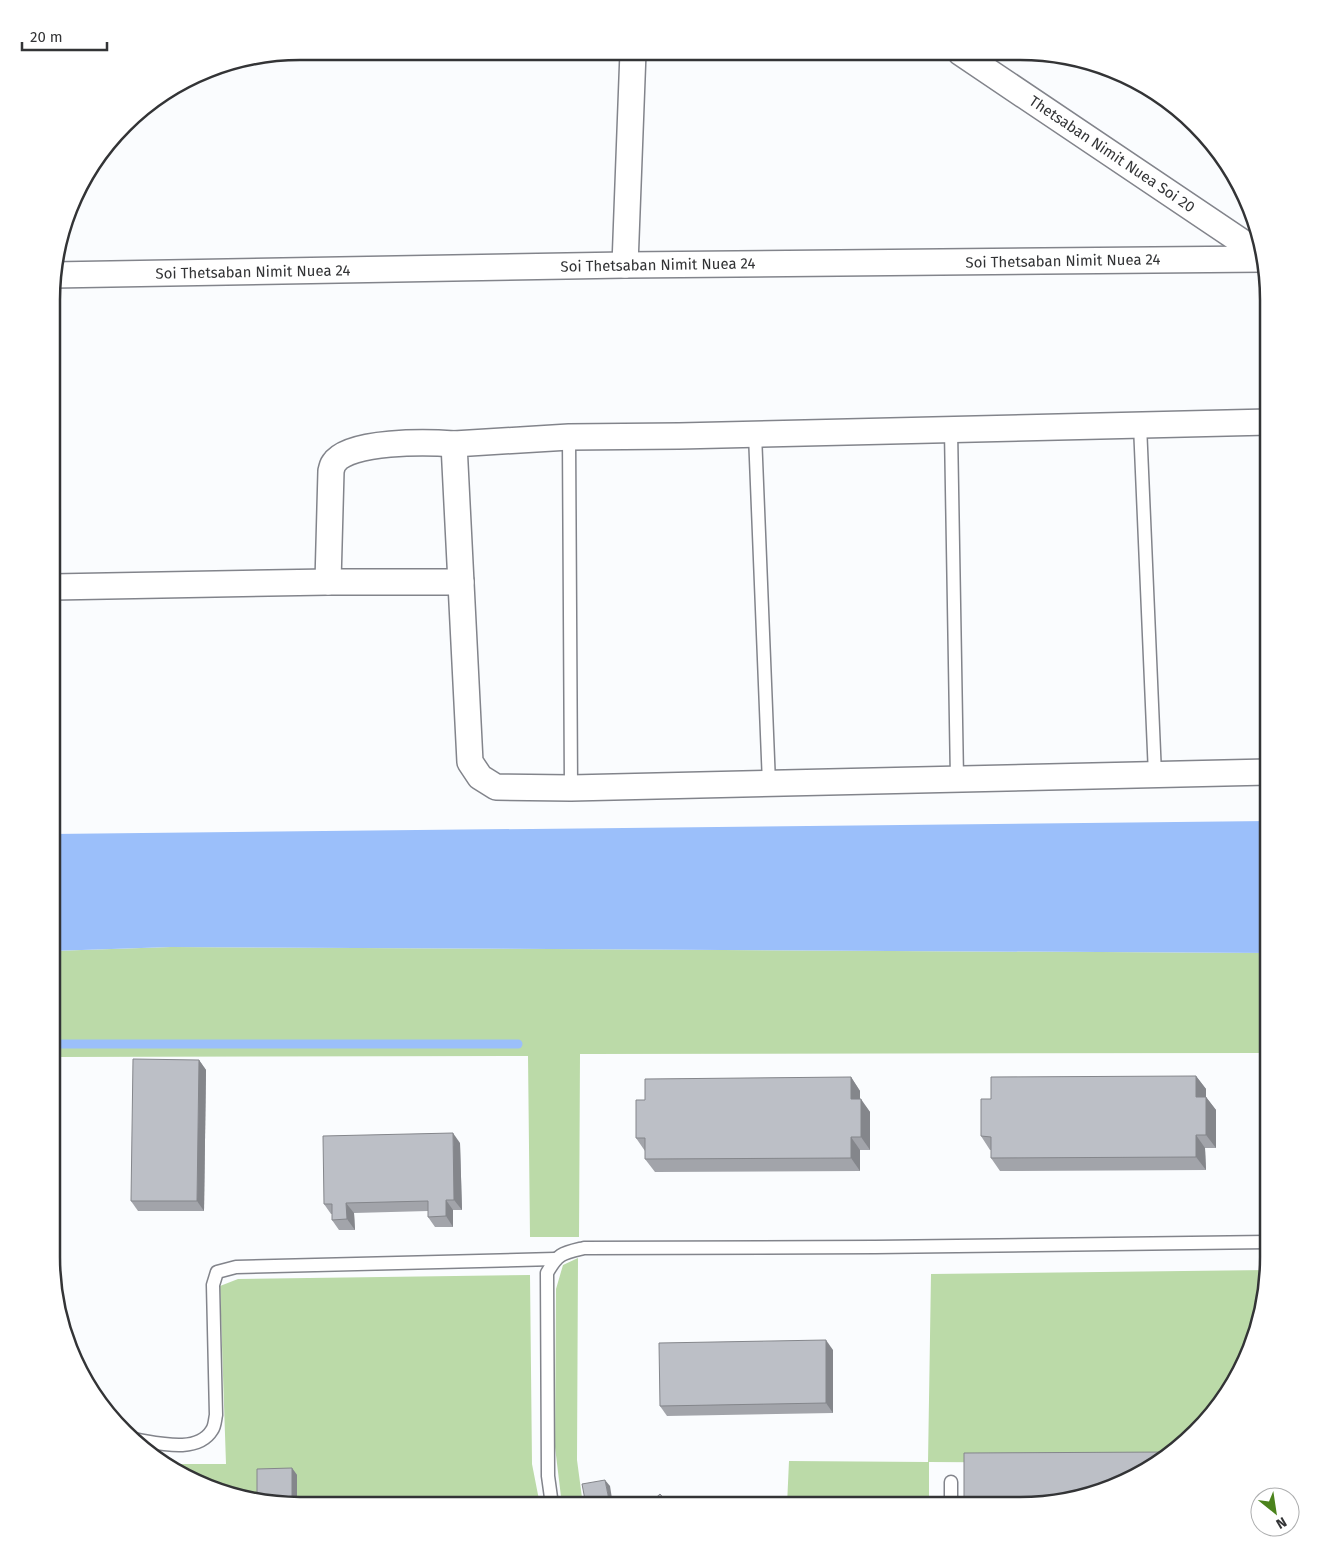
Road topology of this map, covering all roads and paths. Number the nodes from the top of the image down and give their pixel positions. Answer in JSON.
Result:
{"nodes":[{"id":1,"x":633,"y":60,"type":"edge"},
{"id":2,"x":971,"y":60,"type":"edge"},
{"id":3,"x":1255,"y":251,"type":"edge"},
{"id":4,"x":1256,"y":257,"type":"edge"},
{"id":5,"x":625,"y":265,"type":"junction"},
{"id":6,"x":62,"y":275,"type":"edge"},
{"id":7,"x":1260,"y":422,"type":"edge"},
{"id":8,"x":1140,"y":425,"type":"junction"},
{"id":9,"x":951,"y":430,"type":"junction"},
{"id":10,"x":756,"y":434,"type":"junction"},
{"id":11,"x":568,"y":436,"type":"junction"},
{"id":12,"x":454,"y":444,"type":"junction"},
{"id":13,"x":328,"y":582,"type":"junction"},
{"id":14,"x":461,"y":582,"type":"junction"},
{"id":15,"x":60,"y":587,"type":"edge"},
{"id":16,"x":1260,"y":772,"type":"edge"},
{"id":17,"x":1155,"y":774,"type":"junction"},
{"id":18,"x":957,"y":779,"type":"junction"},
{"id":19,"x":770,"y":784,"type":"junction"},
{"id":20,"x":571,"y":788,"type":"junction"},
{"id":21,"x":1260,"y":1242,"type":"edge"},
{"id":22,"x":555,"y":1259,"type":"junction"},
{"id":23,"x":154,"y":1447,"type":"edge"},
{"id":24,"x":952,"y":1482,"type":"dead end"},
{"id":25,"x":551,"y":1497,"type":"edge"},
{"id":26,"x":951,"y":1497,"type":"edge"}],
"edges":[{"from":1,"to":5,"type":"street"},
{"from":2,"to":3,"type":"street","name":"Thetsaban Nimit Nuea Soi 20"},
{"from":4,"to":5,"type":"street","name":"Soi Thetsaban Nimit Nuea 24"},
{"from":5,"to":6,"type":"street","name":"Soi Thetsaban Nimit Nuea 24"},
{"from":7,"to":8,"type":"street"},
{"from":8,"to":9,"type":"street"},
{"from":8,"to":17,"type":"lane"},
{"from":9,"to":10,"type":"street"},
{"from":9,"to":18,"type":"lane"},
{"from":10,"to":11,"type":"street"},
{"from":10,"to":19,"type":"lane"},
{"from":11,"to":12,"type":"street"},
{"from":11,"to":20,"type":"lane"},
{"from":12,"to":13,"type":"street"},
{"from":12,"to":14,"type":"street"},
{"from":13,"to":14,"type":"street"},
{"from":13,"to":15,"type":"street"},
{"from":14,"to":20,"type":"street"},
{"from":16,"to":17,"type":"street"},
{"from":17,"to":18,"type":"street"},
{"from":18,"to":19,"type":"street"},
{"from":19,"to":20,"type":"street"},
{"from":21,"to":22,"type":"lane"},
{"from":22,"to":23,"type":"lane"},
{"from":22,"to":25,"type":"lane"},
{"from":24,"to":26,"type":"lane"}]}
